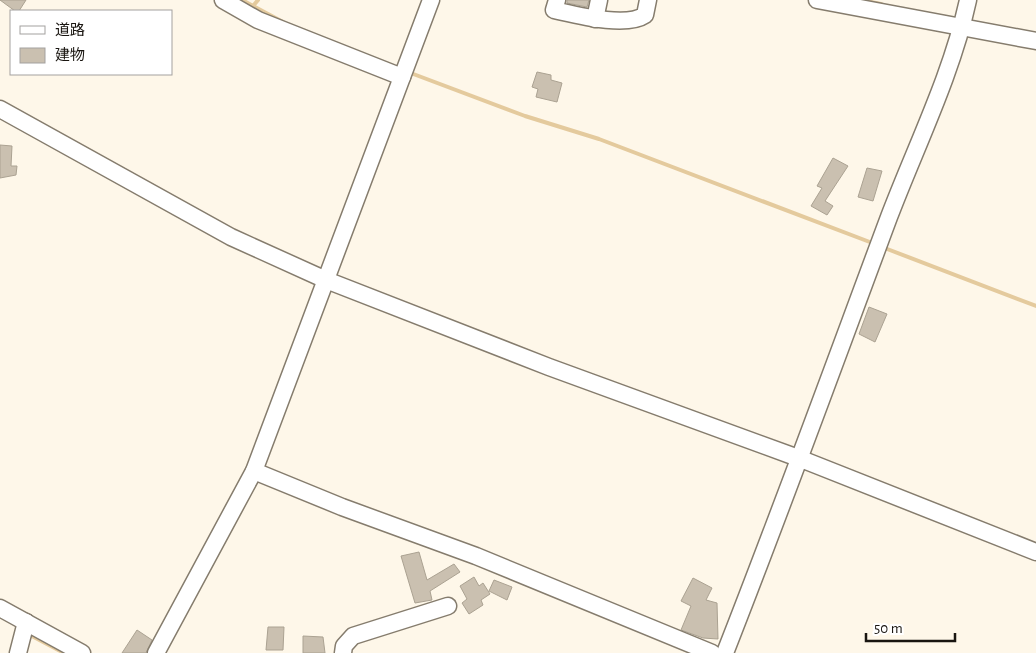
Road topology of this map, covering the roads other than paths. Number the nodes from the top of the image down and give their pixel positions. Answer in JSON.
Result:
{"nodes":[{"id":1,"x":223,"y":0,"type":"edge"},
{"id":2,"x":432,"y":0,"type":"edge"},
{"id":3,"x":557,"y":0,"type":"edge"},
{"id":4,"x":599,"y":0,"type":"edge"},
{"id":5,"x":648,"y":0,"type":"edge"},
{"id":6,"x":817,"y":0,"type":"edge"},
{"id":7,"x":968,"y":0,"type":"edge"},
{"id":8,"x":595,"y":19,"type":"junction"},
{"id":9,"x":962,"y":26,"type":"junction"},
{"id":10,"x":1036,"y":41,"type":"edge"},
{"id":11,"x":402,"y":77,"type":"junction"},
{"id":12,"x":0,"y":109,"type":"edge"},
{"id":13,"x":326,"y":280,"type":"junction"},
{"id":14,"x":801,"y":459,"type":"junction"},
{"id":15,"x":254,"y":471,"type":"junction"},
{"id":16,"x":1036,"y":552,"type":"edge"},
{"id":17,"x":448,"y":606,"type":"dead end"},
{"id":18,"x":0,"y":608,"type":"edge"},
{"id":19,"x":26,"y":622,"type":"junction"},
{"id":20,"x":18,"y":653,"type":"edge"},
{"id":21,"x":82,"y":653,"type":"edge"},
{"id":22,"x":156,"y":653,"type":"edge"},
{"id":23,"x":343,"y":653,"type":"edge"},
{"id":24,"x":712,"y":653,"type":"edge"},
{"id":25,"x":725,"y":653,"type":"edge"}],
"edges":[{"from":1,"to":11,"type":"street"},
{"from":2,"to":11,"type":"street"},
{"from":3,"to":8,"type":"street"},
{"from":4,"to":8,"type":"street"},
{"from":5,"to":8,"type":"street"},
{"from":6,"to":9,"type":"street"},
{"from":7,"to":9,"type":"street"},
{"from":9,"to":10,"type":"street"},
{"from":9,"to":14,"type":"street"},
{"from":11,"to":13,"type":"street"},
{"from":12,"to":13,"type":"street"},
{"from":13,"to":14,"type":"street"},
{"from":13,"to":15,"type":"street"},
{"from":14,"to":16,"type":"street"},
{"from":14,"to":25,"type":"street"},
{"from":15,"to":22,"type":"street"},
{"from":15,"to":24,"type":"street"},
{"from":17,"to":23,"type":"street"},
{"from":18,"to":19,"type":"street"},
{"from":19,"to":20,"type":"street"},
{"from":19,"to":21,"type":"street"}]}
